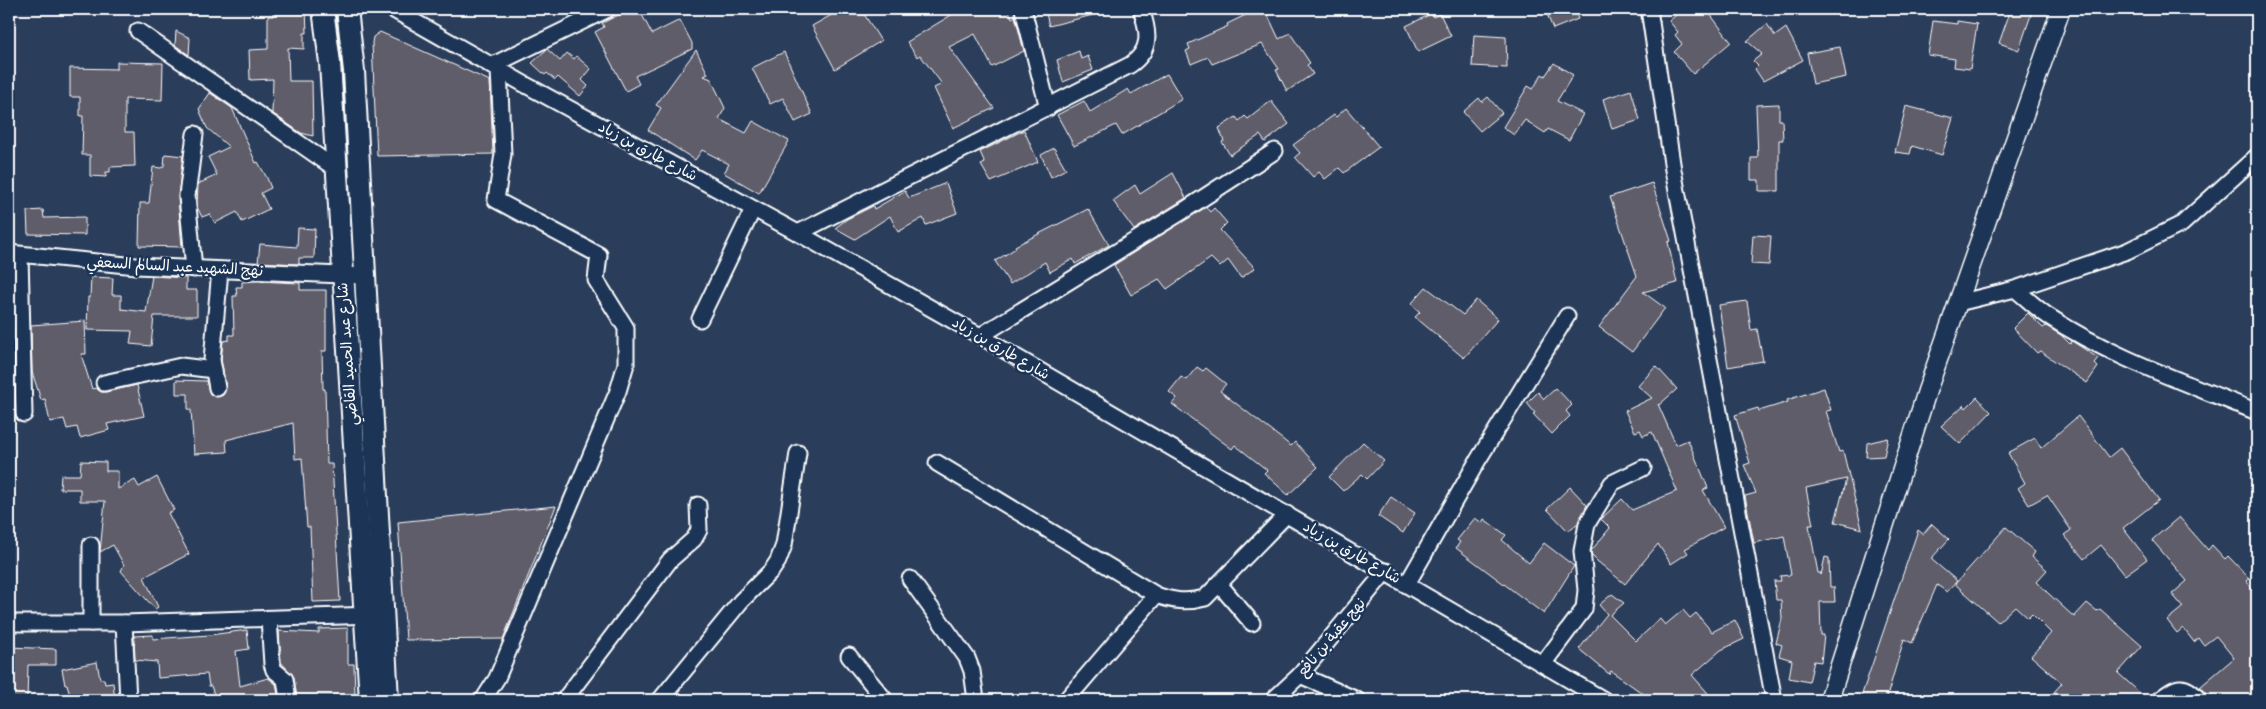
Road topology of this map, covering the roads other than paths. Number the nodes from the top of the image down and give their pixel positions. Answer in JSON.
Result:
{"nodes":[{"id":1,"x":323,"y":9,"type":"edge"},
{"id":2,"x":348,"y":9,"type":"edge"},
{"id":3,"x":392,"y":9,"type":"edge"},
{"id":4,"x":608,"y":9,"type":"edge"},
{"id":5,"x":1023,"y":9,"type":"edge"},
{"id":6,"x":1141,"y":9,"type":"edge"},
{"id":7,"x":1649,"y":9,"type":"edge"},
{"id":8,"x":2061,"y":9,"type":"edge"},
{"id":9,"x":138,"y":31,"type":"dead end"},
{"id":10,"x":495,"y":68,"type":"junction"},
{"id":11,"x":1048,"y":108,"type":"junction"},
{"id":12,"x":195,"y":134,"type":"dead end"},
{"id":13,"x":1275,"y":152,"type":"dead end"},
{"id":14,"x":2257,"y":156,"type":"edge"},
{"id":15,"x":336,"y":169,"type":"junction"},
{"id":16,"x":753,"y":208,"type":"junction"},
{"id":17,"x":798,"y":233,"type":"junction"},
{"id":18,"x":14,"y":254,"type":"edge"},
{"id":19,"x":194,"y":269,"type":"junction"},
{"id":20,"x":220,"y":270,"type":"junction"},
{"id":21,"x":342,"y":275,"type":"junction"},
{"id":22,"x":365,"y":276,"type":"junction"},
{"id":23,"x":2015,"y":289,"type":"junction"},
{"id":24,"x":1958,"y":303,"type":"junction"},
{"id":25,"x":1567,"y":316,"type":"dead end"},
{"id":26,"x":700,"y":319,"type":"dead end"},
{"id":27,"x":980,"y":336,"type":"junction"},
{"id":28,"x":214,"y":370,"type":"junction"},
{"id":29,"x":104,"y":383,"type":"dead end"},
{"id":30,"x":217,"y":388,"type":"dead end"},
{"id":31,"x":2257,"y":412,"type":"edge"},
{"id":32,"x":24,"y":414,"type":"dead end"},
{"id":33,"x":798,"y":453,"type":"dead end"},
{"id":34,"x":937,"y":463,"type":"dead end"},
{"id":35,"x":1642,"y":468,"type":"dead end"},
{"id":36,"x":698,"y":505,"type":"dead end"},
{"id":37,"x":1287,"y":514,"type":"junction"},
{"id":38,"x":91,"y":545,"type":"dead end"},
{"id":39,"x":1386,"y":571,"type":"junction"},
{"id":40,"x":910,"y":579,"type":"dead end"},
{"id":41,"x":1219,"y":584,"type":"junction"},
{"id":42,"x":1408,"y":584,"type":"junction"},
{"id":43,"x":1156,"y":595,"type":"junction"},
{"id":44,"x":374,"y":615,"type":"junction"},
{"id":45,"x":269,"y":619,"type":"junction"},
{"id":46,"x":9,"y":623,"type":"edge"},
{"id":47,"x":92,"y":623,"type":"junction"},
{"id":48,"x":124,"y":623,"type":"junction"},
{"id":49,"x":1252,"y":623,"type":"dead end"},
{"id":50,"x":850,"y":656,"type":"dead end"},
{"id":51,"x":1543,"y":664,"type":"junction"},
{"id":52,"x":1300,"y":675,"type":"junction"},
{"id":53,"x":128,"y":700,"type":"edge"},
{"id":54,"x":288,"y":700,"type":"edge"},
{"id":55,"x":370,"y":700,"type":"edge"},
{"id":56,"x":388,"y":700,"type":"edge"},
{"id":57,"x":482,"y":700,"type":"edge"},
{"id":58,"x":564,"y":700,"type":"edge"},
{"id":59,"x":660,"y":700,"type":"edge"},
{"id":60,"x":885,"y":700,"type":"edge"},
{"id":61,"x":976,"y":700,"type":"edge"},
{"id":62,"x":1066,"y":700,"type":"edge"},
{"id":63,"x":1273,"y":700,"type":"edge"},
{"id":64,"x":1357,"y":700,"type":"edge"},
{"id":65,"x":1604,"y":700,"type":"edge"},
{"id":66,"x":1774,"y":700,"type":"edge"},
{"id":67,"x":1829,"y":700,"type":"edge"},
{"id":68,"x":2159,"y":700,"type":"edge"},
{"id":69,"x":2199,"y":700,"type":"edge"}],
"edges":[{"from":1,"to":15,"type":"main road","name":"شارع عبد الحميد القاضي"},
{"from":2,"to":22,"type":"main road","name":"شارع عبد الحميد القاضي"},
{"from":3,"to":10,"type":"street","name":"شارع طارق بن زياد"},
{"from":4,"to":10,"type":"street"},
{"from":5,"to":11,"type":"street"},
{"from":6,"to":11,"type":"street"},
{"from":7,"to":66,"type":"street"},
{"from":8,"to":24,"type":"street"},
{"from":9,"to":15,"type":"street"},
{"from":10,"to":16,"type":"street","name":"شارع طارق بن زياد"},
{"from":10,"to":57,"type":"street"},
{"from":11,"to":17,"type":"street"},
{"from":12,"to":19,"type":"street"},
{"from":13,"to":27,"type":"street"},
{"from":14,"to":23,"type":"street"},
{"from":15,"to":21,"type":"main road","name":"شارع عبد الحميد القاضي"},
{"from":16,"to":17,"type":"street","name":"شارع طارق بن زياد"},
{"from":16,"to":26,"type":"street"},
{"from":17,"to":27,"type":"street","name":"شارع طارق بن زياد"},
{"from":18,"to":19,"type":"street","name":"نهج الشهيد عبد السالم السعفي"},
{"from":18,"to":32,"type":"street"},
{"from":19,"to":20,"type":"street","name":"نهج الشهيد عبد السالم السعفي"},
{"from":20,"to":21,"type":"street","name":"نهج الشهيد عبد السالم السعفي"},
{"from":20,"to":28,"type":"street"},
{"from":21,"to":22,"type":"street","name":"نهج الشهيد عبد السالم السعفي"},
{"from":21,"to":44,"type":"main road","name":"شارع عبد الحميد القاضي"},
{"from":22,"to":44,"type":"main road","name":"شارع عبد الحميد القاضي"},
{"from":23,"to":24,"type":"street"},
{"from":23,"to":31,"type":"street"},
{"from":24,"to":67,"type":"street"},
{"from":25,"to":42,"type":"street"},
{"from":27,"to":37,"type":"street","name":"شارع طارق بن زياد"},
{"from":28,"to":29,"type":"street"},
{"from":28,"to":30,"type":"street"},
{"from":33,"to":59,"type":"street"},
{"from":34,"to":43,"type":"street"},
{"from":35,"to":51,"type":"street"},
{"from":36,"to":58,"type":"street"},
{"from":37,"to":39,"type":"street","name":"شارع طارق بن زياد"},
{"from":37,"to":41,"type":"street"},
{"from":38,"to":47,"type":"street"},
{"from":39,"to":42,"type":"street","name":"شارع طارق بن زياد"},
{"from":39,"to":52,"type":"street","name":"نهج عقبة بن نافع"},
{"from":40,"to":61,"type":"street"},
{"from":41,"to":43,"type":"street"},
{"from":41,"to":49,"type":"street"},
{"from":42,"to":51,"type":"street","name":"شارع طارق بن زياد"},
{"from":43,"to":62,"type":"street"},
{"from":44,"to":45,"type":"street"},
{"from":44,"to":55,"type":"main road","name":"شارع عبد الحميد القاضي"},
{"from":44,"to":56,"type":"main road","name":"شارع عبد الحميد القاضي"},
{"from":45,"to":48,"type":"street"},
{"from":45,"to":54,"type":"street"},
{"from":46,"to":47,"type":"street"},
{"from":47,"to":48,"type":"street"},
{"from":48,"to":53,"type":"street"},
{"from":50,"to":60,"type":"street"},
{"from":51,"to":65,"type":"street","name":"شارع طارق بن زياد"},
{"from":52,"to":63,"type":"street","name":"نهج عقبة بن نافع"},
{"from":52,"to":64,"type":"street"},
{"from":68,"to":69,"type":"street"}]}
